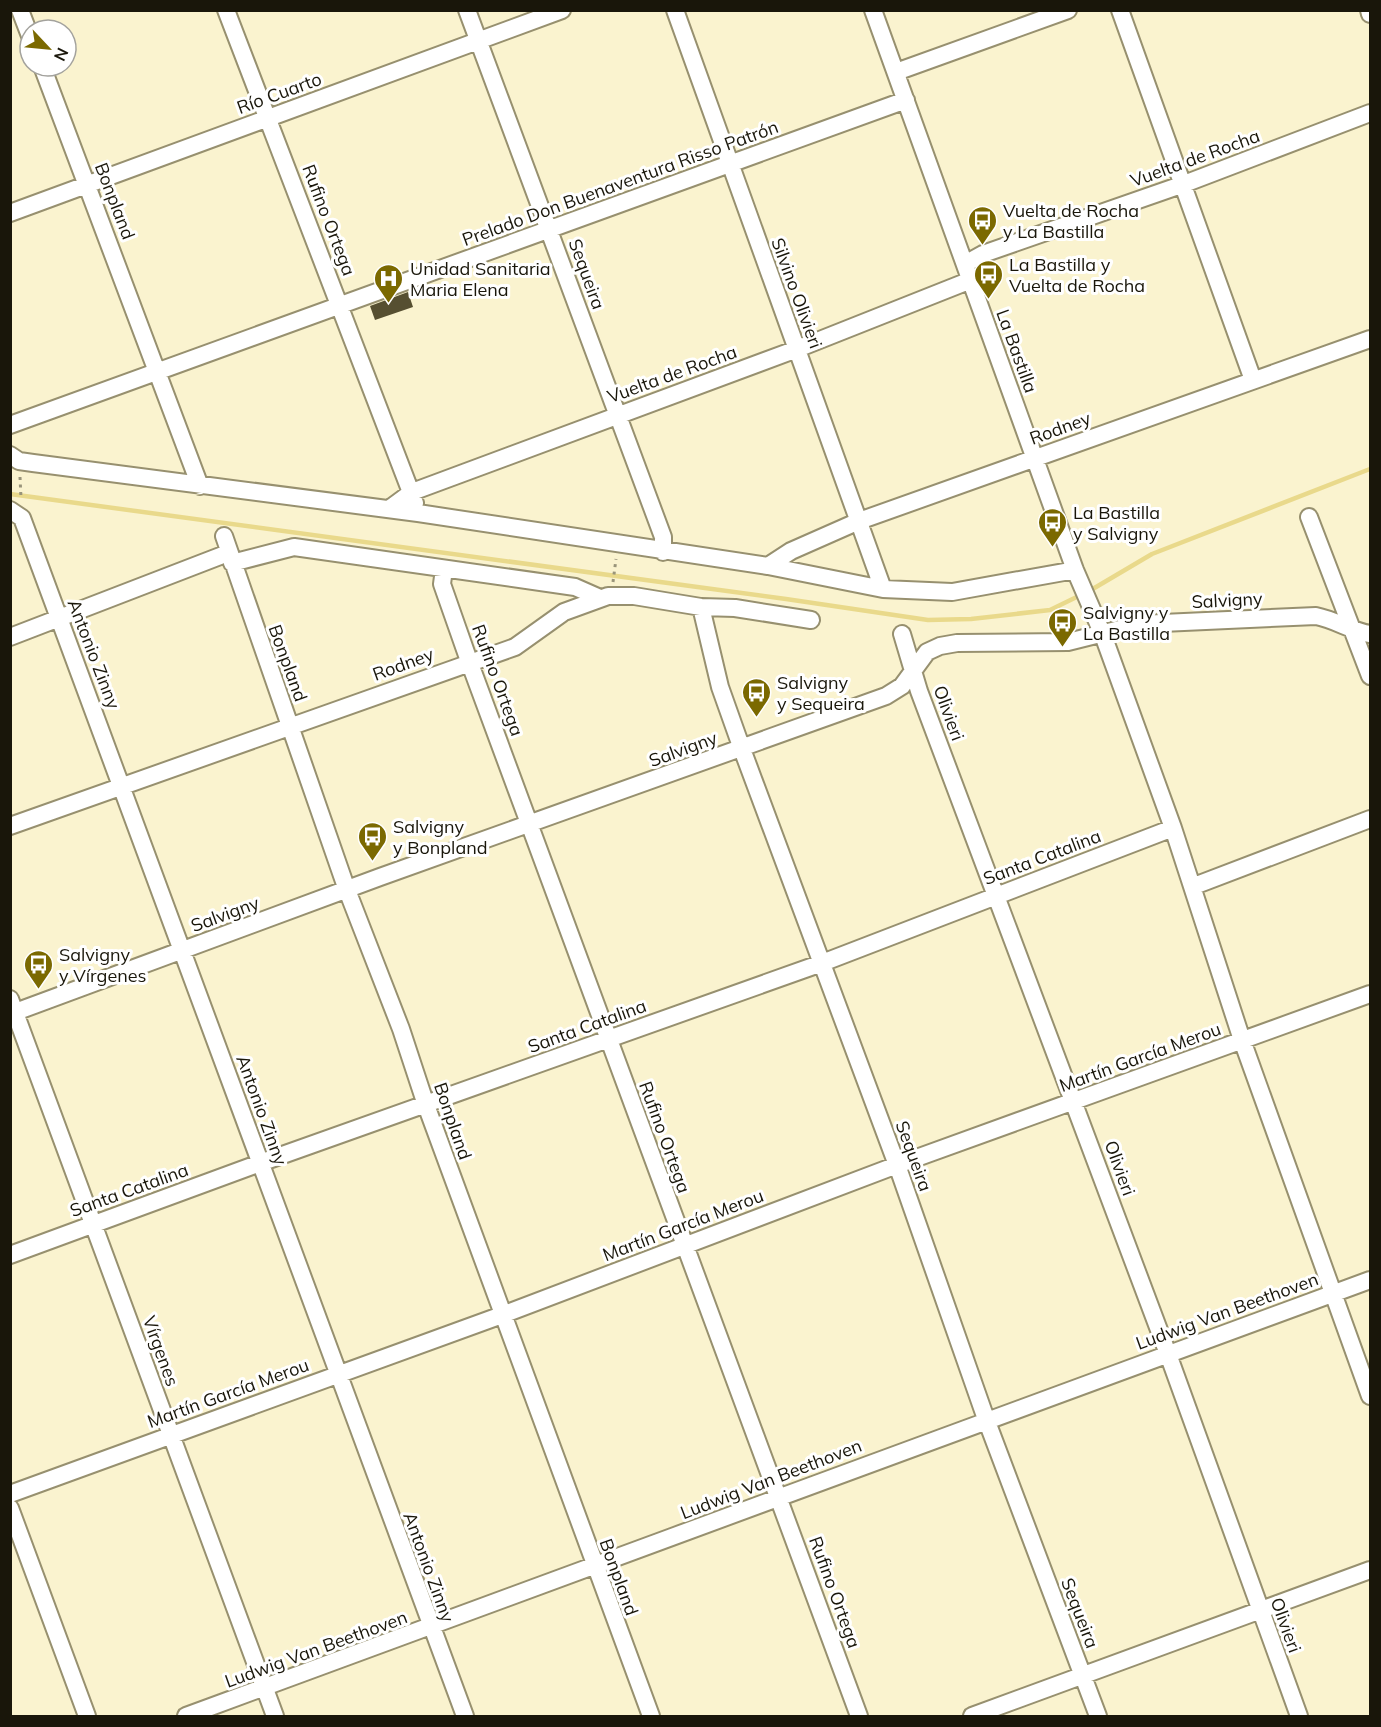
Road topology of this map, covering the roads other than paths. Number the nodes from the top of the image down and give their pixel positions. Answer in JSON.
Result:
{"nodes":[{"id":1,"x":226,"y":10,"type":"edge"},
{"id":2,"x":467,"y":10,"type":"edge"},
{"id":3,"x":562,"y":10,"type":"edge"},
{"id":4,"x":675,"y":10,"type":"edge"},
{"id":5,"x":873,"y":10,"type":"edge"},
{"id":6,"x":1068,"y":10,"type":"edge"},
{"id":7,"x":1120,"y":10,"type":"edge"},
{"id":8,"x":479,"y":42,"type":"junction"},
{"id":9,"x":896,"y":72,"type":"junction"},
{"id":10,"x":47,"y":78,"type":"edge"},
{"id":11,"x":906,"y":100,"type":"junction"},
{"id":12,"x":1371,"y":113,"type":"edge"},
{"id":13,"x":268,"y":117,"type":"junction"},
{"id":14,"x":728,"y":164,"type":"junction"},
{"id":15,"x":1184,"y":184,"type":"junction"},
{"id":16,"x":89,"y":186,"type":"junction"},
{"id":17,"x":10,"y":213,"type":"edge"},
{"id":18,"x":550,"y":230,"type":"junction"},
{"id":19,"x":968,"y":272,"type":"junction"},
{"id":20,"x":341,"y":304,"type":"junction"},
{"id":21,"x":1371,"y":339,"type":"edge"},
{"id":22,"x":797,"y":349,"type":"junction"},
{"id":23,"x":158,"y":373,"type":"junction"},
{"id":24,"x":1253,"y":380,"type":"junction"},
{"id":25,"x":618,"y":414,"type":"junction"},
{"id":26,"x":10,"y":425,"type":"edge"},
{"id":27,"x":15,"y":458,"type":"edge"},
{"id":28,"x":1035,"y":458,"type":"junction"},
{"id":29,"x":200,"y":486,"type":"junction"},
{"id":30,"x":412,"y":492,"type":"junction"},
{"id":31,"x":389,"y":509,"type":"junction"},
{"id":32,"x":418,"y":513,"type":"junction"},
{"id":33,"x":16,"y":514,"type":"edge"},
{"id":34,"x":1309,"y":517,"type":"dead end"},
{"id":35,"x":859,"y":521,"type":"junction"},
{"id":36,"x":224,"y":536,"type":"dead end"},
{"id":37,"x":663,"y":552,"type":"junction"},
{"id":38,"x":230,"y":558,"type":"junction"},
{"id":39,"x":768,"y":566,"type":"junction"},
{"id":40,"x":444,"y":569,"type":"junction"},
{"id":41,"x":1075,"y":570,"type":"junction"},
{"id":42,"x":883,"y":589,"type":"junction"},
{"id":43,"x":600,"y":598,"type":"junction"},
{"id":44,"x":701,"y":608,"type":"junction"},
{"id":45,"x":59,"y":619,"type":"junction"},
{"id":46,"x":810,"y":620,"type":"dead end"},
{"id":47,"x":1354,"y":631,"type":"junction"},
{"id":48,"x":902,"y":634,"type":"dead end"},
{"id":49,"x":1371,"y":634,"type":"edge"},
{"id":50,"x":1103,"y":635,"type":"junction"},
{"id":51,"x":10,"y":637,"type":"edge"},
{"id":52,"x":469,"y":661,"type":"junction"},
{"id":53,"x":914,"y":671,"type":"junction"},
{"id":54,"x":1371,"y":676,"type":"edge"},
{"id":55,"x":290,"y":725,"type":"junction"},
{"id":56,"x":742,"y":749,"type":"junction"},
{"id":57,"x":123,"y":786,"type":"junction"},
{"id":58,"x":1371,"y":819,"type":"edge"},
{"id":59,"x":531,"y":824,"type":"junction"},
{"id":60,"x":10,"y":826,"type":"edge"},
{"id":61,"x":1173,"y":828,"type":"junction"},
{"id":62,"x":1194,"y":886,"type":"junction"},
{"id":63,"x":347,"y":890,"type":"junction"},
{"id":64,"x":997,"y":895,"type":"junction"},
{"id":65,"x":182,"y":950,"type":"junction"},
{"id":66,"x":822,"y":963,"type":"junction"},
{"id":67,"x":1371,"y":994,"type":"edge"},
{"id":68,"x":12,"y":1008,"type":"edge"},
{"id":69,"x":608,"y":1039,"type":"junction"},
{"id":70,"x":1242,"y":1040,"type":"junction"},
{"id":71,"x":1075,"y":1102,"type":"junction"},
{"id":72,"x":426,"y":1105,"type":"junction"},
{"id":73,"x":260,"y":1163,"type":"junction"},
{"id":74,"x":897,"y":1165,"type":"junction"},
{"id":75,"x":94,"y":1223,"type":"junction"},
{"id":76,"x":684,"y":1245,"type":"junction"},
{"id":77,"x":10,"y":1255,"type":"edge"},
{"id":78,"x":1371,"y":1280,"type":"edge"},
{"id":79,"x":1333,"y":1293,"type":"junction"},
{"id":80,"x":502,"y":1315,"type":"junction"},
{"id":81,"x":1168,"y":1354,"type":"junction"},
{"id":82,"x":337,"y":1374,"type":"junction"},
{"id":83,"x":1371,"y":1396,"type":"edge"},
{"id":84,"x":986,"y":1419,"type":"junction"},
{"id":85,"x":171,"y":1435,"type":"junction"},
{"id":86,"x":10,"y":1494,"type":"edge"},
{"id":87,"x":779,"y":1496,"type":"junction"},
{"id":88,"x":10,"y":1508,"type":"edge"},
{"id":89,"x":595,"y":1567,"type":"junction"},
{"id":90,"x":1371,"y":1570,"type":"edge"},
{"id":91,"x":1260,"y":1612,"type":"junction"},
{"id":92,"x":431,"y":1628,"type":"junction"},
{"id":93,"x":1083,"y":1674,"type":"junction"},
{"id":94,"x":264,"y":1688,"type":"junction"},
{"id":95,"x":87,"y":1716,"type":"edge"},
{"id":96,"x":186,"y":1716,"type":"edge"},
{"id":97,"x":275,"y":1716,"type":"edge"},
{"id":98,"x":465,"y":1716,"type":"edge"},
{"id":99,"x":651,"y":1716,"type":"edge"},
{"id":100,"x":859,"y":1716,"type":"edge"},
{"id":101,"x":972,"y":1716,"type":"edge"},
{"id":102,"x":1098,"y":1716,"type":"edge"},
{"id":103,"x":1299,"y":1716,"type":"edge"}],
"edges":[{"from":1,"to":13,"type":"street","name":"Rufino Ortega"},
{"from":2,"to":8,"type":"street","name":"Sequeira"},
{"from":3,"to":8,"type":"street","name":"Río Cuarto"},
{"from":4,"to":14,"type":"street","name":"Silvino Olivieri"},
{"from":5,"to":9,"type":"street","name":"La Bastilla"},
{"from":6,"to":9,"type":"street"},
{"from":7,"to":15,"type":"street"},
{"from":8,"to":13,"type":"street","name":"Río Cuarto"},
{"from":8,"to":18,"type":"street","name":"Sequeira"},
{"from":9,"to":11,"type":"street","name":"La Bastilla"},
{"from":10,"to":16,"type":"street","name":"Bonpland"},
{"from":11,"to":14,"type":"street","name":"Prelado Don Buenaventura Risso Patrón"},
{"from":11,"to":19,"type":"street","name":"La Bastilla"},
{"from":12,"to":15,"type":"street","name":"Vuelta de Rocha"},
{"from":13,"to":16,"type":"street","name":"Río Cuarto"},
{"from":13,"to":20,"type":"street","name":"Rufino Ortega"},
{"from":14,"to":18,"type":"street","name":"Prelado Don Buenaventura Risso Patrón"},
{"from":14,"to":22,"type":"street","name":"Silvino Olivieri"},
{"from":15,"to":19,"type":"street","name":"Vuelta de Rocha"},
{"from":15,"to":24,"type":"street"},
{"from":16,"to":17,"type":"street","name":"Río Cuarto"},
{"from":16,"to":23,"type":"street","name":"Bonpland"},
{"from":18,"to":20,"type":"street","name":"Prelado Don Buenaventura Risso Patrón"},
{"from":18,"to":25,"type":"street","name":"Sequeira"},
{"from":19,"to":22,"type":"street","name":"Vuelta de Rocha"},
{"from":19,"to":28,"type":"street","name":"La Bastilla"},
{"from":20,"to":23,"type":"street","name":"Prelado Don Buenaventura Risso Patrón"},
{"from":20,"to":30,"type":"street","name":"Rufino Ortega"},
{"from":21,"to":24,"type":"street","name":"Rodney"},
{"from":22,"to":25,"type":"street","name":"Vuelta de Rocha"},
{"from":22,"to":35,"type":"street","name":"Silvino Olivieri"},
{"from":23,"to":26,"type":"street","name":"Prelado Don Buenaventura Risso Patrón"},
{"from":23,"to":29,"type":"street","name":"Bonpland"},
{"from":24,"to":28,"type":"street","name":"Rodney"},
{"from":25,"to":30,"type":"street","name":"Vuelta de Rocha"},
{"from":25,"to":37,"type":"street","name":"Sequeira"},
{"from":27,"to":29,"type":"street"},
{"from":28,"to":35,"type":"street","name":"Rodney"},
{"from":28,"to":41,"type":"street","name":"La Bastilla"},
{"from":29,"to":31,"type":"street"},
{"from":30,"to":31,"type":"street","name":"Vuelta de Rocha"},
{"from":30,"to":32,"type":"street","name":"Rufino Ortega"},
{"from":31,"to":32,"type":"street"},
{"from":32,"to":37,"type":"street"},
{"from":33,"to":45,"type":"street","name":"Antonio Zinny"},
{"from":34,"to":47,"type":"street"},
{"from":35,"to":39,"type":"street","name":"Rodney"},
{"from":35,"to":42,"type":"street","name":"Silvino Olivieri"},
{"from":36,"to":38,"type":"street","name":"Bonpland"},
{"from":37,"to":39,"type":"street"},
{"from":38,"to":40,"type":"street"},
{"from":38,"to":45,"type":"street"},
{"from":38,"to":55,"type":"street","name":"Bonpland"},
{"from":39,"to":42,"type":"street"},
{"from":40,"to":43,"type":"street"},
{"from":40,"to":52,"type":"street","name":"Rufino Ortega"},
{"from":41,"to":42,"type":"street"},
{"from":41,"to":50,"type":"street","name":"La Bastilla"},
{"from":43,"to":44,"type":"street","name":"Rodney"},
{"from":43,"to":52,"type":"street","name":"Rodney"},
{"from":44,"to":46,"type":"street","name":"Rodney"},
{"from":44,"to":56,"type":"street","name":"Sequeira"},
{"from":45,"to":51,"type":"street"},
{"from":45,"to":57,"type":"street","name":"Antonio Zinny"},
{"from":47,"to":49,"type":"street","name":"Salvigny"},
{"from":47,"to":50,"type":"street","name":"Salvigny"},
{"from":47,"to":54,"type":"street"},
{"from":48,"to":53,"type":"street","name":"Olivieri"},
{"from":50,"to":53,"type":"street","name":"Salvigny"},
{"from":50,"to":61,"type":"street"},
{"from":52,"to":55,"type":"street","name":"Rodney"},
{"from":52,"to":59,"type":"street","name":"Rufino Ortega"},
{"from":53,"to":56,"type":"street","name":"Salvigny"},
{"from":53,"to":64,"type":"street","name":"Olivieri"},
{"from":55,"to":57,"type":"street","name":"Rodney"},
{"from":55,"to":63,"type":"street","name":"Bonpland"},
{"from":56,"to":59,"type":"street","name":"Salvigny"},
{"from":56,"to":66,"type":"street","name":"Sequeira"},
{"from":57,"to":60,"type":"street","name":"Rodney"},
{"from":57,"to":65,"type":"street","name":"Antonio Zinny"},
{"from":58,"to":62,"type":"street"},
{"from":59,"to":63,"type":"street","name":"Salvigny"},
{"from":59,"to":69,"type":"street","name":"Rufino Ortega"},
{"from":61,"to":62,"type":"street"},
{"from":61,"to":64,"type":"street","name":"Santa Catalina"},
{"from":62,"to":70,"type":"street"},
{"from":63,"to":65,"type":"street","name":"Salvigny"},
{"from":63,"to":72,"type":"street","name":"Bonpland"},
{"from":64,"to":66,"type":"street","name":"Santa Catalina"},
{"from":64,"to":71,"type":"street","name":"Olivieri"},
{"from":65,"to":68,"type":"street","name":"Salvigny"},
{"from":65,"to":73,"type":"street","name":"Antonio Zinny"},
{"from":66,"to":69,"type":"street","name":"Santa Catalina"},
{"from":66,"to":74,"type":"street","name":"Sequeira"},
{"from":67,"to":70,"type":"street","name":"Martín García Merou"},
{"from":68,"to":75,"type":"street","name":"Vírgenes"},
{"from":69,"to":72,"type":"street","name":"Santa Catalina"},
{"from":69,"to":76,"type":"street","name":"Rufino Ortega"},
{"from":70,"to":71,"type":"street","name":"Martín García Merou"},
{"from":70,"to":79,"type":"street"},
{"from":71,"to":74,"type":"street","name":"Martín García Merou"},
{"from":71,"to":81,"type":"street","name":"Olivieri"},
{"from":72,"to":73,"type":"street","name":"Santa Catalina"},
{"from":72,"to":80,"type":"street","name":"Bonpland"},
{"from":73,"to":75,"type":"street","name":"Santa Catalina"},
{"from":73,"to":82,"type":"street","name":"Antonio Zinny"},
{"from":74,"to":76,"type":"street","name":"Martín García Merou"},
{"from":74,"to":84,"type":"street","name":"Sequeira"},
{"from":75,"to":77,"type":"street","name":"Santa Catalina"},
{"from":75,"to":85,"type":"street","name":"Vírgenes"},
{"from":76,"to":80,"type":"street","name":"Martín García Merou"},
{"from":76,"to":87,"type":"street","name":"Rufino Ortega"},
{"from":78,"to":79,"type":"street","name":"Ludwig Van Beethoven"},
{"from":79,"to":81,"type":"street","name":"Ludwig Van Beethoven"},
{"from":79,"to":83,"type":"street"},
{"from":80,"to":82,"type":"street","name":"Martín García Merou"},
{"from":80,"to":89,"type":"street","name":"Bonpland"},
{"from":81,"to":84,"type":"street","name":"Ludwig Van Beethoven"},
{"from":81,"to":91,"type":"street","name":"Olivieri"},
{"from":82,"to":85,"type":"street","name":"Martín García Merou"},
{"from":82,"to":92,"type":"street","name":"Antonio Zinny"},
{"from":84,"to":87,"type":"street","name":"Ludwig Van Beethoven"},
{"from":84,"to":93,"type":"street","name":"Sequeira"},
{"from":85,"to":86,"type":"street","name":"Martín García Merou"},
{"from":85,"to":94,"type":"street","name":"Vírgenes"},
{"from":87,"to":89,"type":"street","name":"Ludwig Van Beethoven"},
{"from":87,"to":100,"type":"street","name":"Rufino Ortega"},
{"from":88,"to":95,"type":"street"},
{"from":89,"to":92,"type":"street","name":"Ludwig Van Beethoven"},
{"from":89,"to":99,"type":"street","name":"Bonpland"},
{"from":90,"to":91,"type":"street"},
{"from":91,"to":93,"type":"street"},
{"from":91,"to":103,"type":"street","name":"Olivieri"},
{"from":92,"to":94,"type":"street","name":"Ludwig Van Beethoven"},
{"from":92,"to":98,"type":"street","name":"Antonio Zinny"},
{"from":93,"to":101,"type":"street"},
{"from":93,"to":102,"type":"street","name":"Sequeira"},
{"from":94,"to":96,"type":"street","name":"Ludwig Van Beethoven"},
{"from":94,"to":97,"type":"street","name":"Vírgenes"}]}
